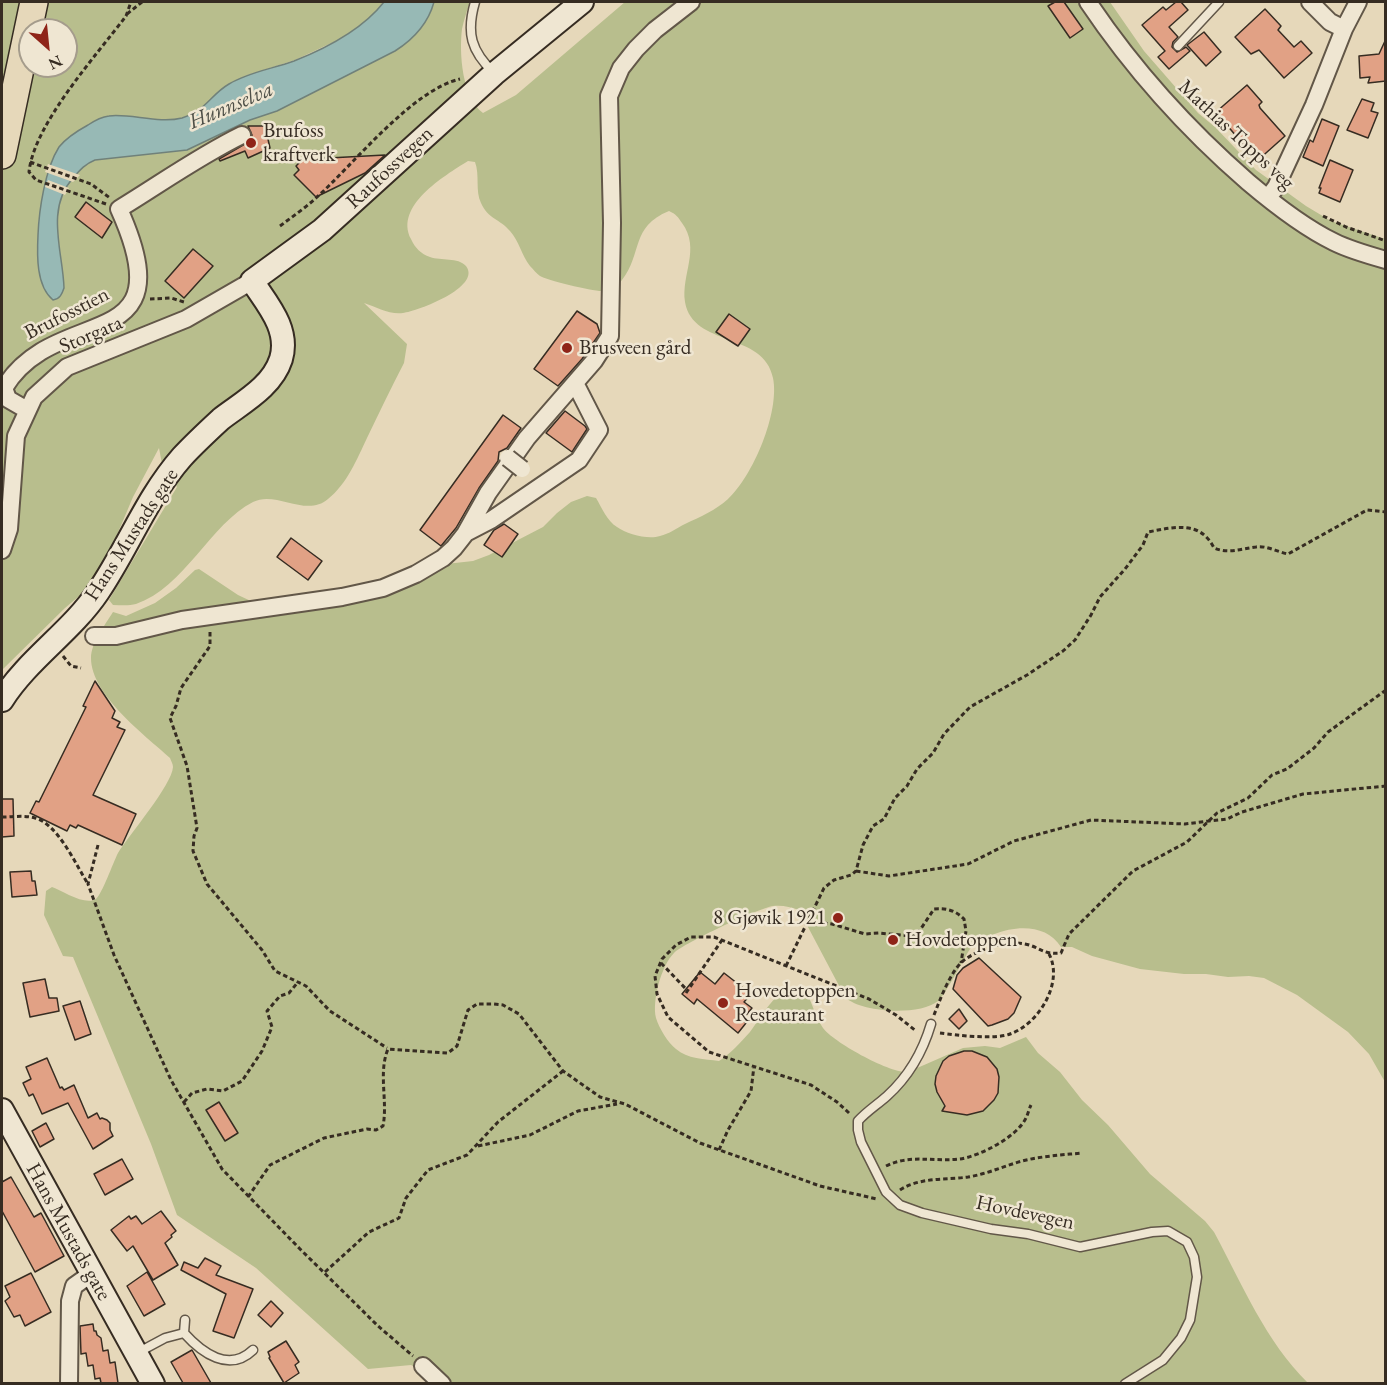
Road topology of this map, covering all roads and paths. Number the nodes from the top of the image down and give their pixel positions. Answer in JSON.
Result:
{"nodes":[{"id":1,"x":34,"y":2,"type":"edge"},
{"id":2,"x":131,"y":2,"type":"edge"},
{"id":3,"x":142,"y":2,"type":"edge"},
{"id":4,"x":475,"y":2,"type":"edge"},
{"id":5,"x":582,"y":2,"type":"edge"},
{"id":6,"x":691,"y":2,"type":"edge"},
{"id":7,"x":1088,"y":2,"type":"edge"},
{"id":8,"x":1219,"y":2,"type":"edge"},
{"id":9,"x":1310,"y":2,"type":"edge"},
{"id":10,"x":1358,"y":2,"type":"edge"},
{"id":11,"x":126,"y":15,"type":"junction"},
{"id":12,"x":1344,"y":29,"type":"junction"},
{"id":13,"x":1178,"y":46,"type":"dead end"},
{"id":14,"x":494,"y":74,"type":"junction"},
{"id":15,"x":465,"y":78,"type":"dead end"},
{"id":16,"x":242,"y":135,"type":"dead end"},
{"id":17,"x":2,"y":155,"type":"edge"},
{"id":18,"x":30,"y":162,"type":"junction"},
{"id":19,"x":1268,"y":198,"type":"junction"},
{"id":20,"x":119,"y":209,"type":"junction"},
{"id":21,"x":1315,"y":212,"type":"dead end"},
{"id":22,"x":280,"y":226,"type":"dead end"},
{"id":23,"x":1386,"y":241,"type":"edge"},
{"id":24,"x":1386,"y":260,"type":"edge"},
{"id":25,"x":252,"y":281,"type":"junction"},
{"id":26,"x":137,"y":293,"type":"junction"},
{"id":27,"x":188,"y":311,"type":"junction"},
{"id":28,"x":576,"y":383,"type":"junction"},
{"id":29,"x":27,"y":410,"type":"junction"},
{"id":30,"x":508,"y":458,"type":"dead end"},
{"id":31,"x":542,"y":485,"type":"junction"},
{"id":32,"x":1386,"y":512,"type":"edge"},
{"id":33,"x":465,"y":534,"type":"junction"},
{"id":34,"x":2,"y":550,"type":"edge"},
{"id":35,"x":208,"y":616,"type":"junction"},
{"id":36,"x":86,"y":625,"type":"junction"},
{"id":37,"x":1386,"y":690,"type":"edge"},
{"id":38,"x":2,"y":700,"type":"edge"},
{"id":39,"x":1386,"y":786,"type":"edge"},
{"id":40,"x":2,"y":817,"type":"edge"},
{"id":41,"x":1209,"y":821,"type":"junction"},
{"id":42,"x":98,"y":845,"type":"dead end"},
{"id":43,"x":856,"y":871,"type":"junction"},
{"id":44,"x":88,"y":884,"type":"junction"},
{"id":45,"x":808,"y":921,"type":"junction"},
{"id":46,"x":722,"y":940,"type":"junction"},
{"id":47,"x":1048,"y":954,"type":"junction"},
{"id":48,"x":661,"y":963,"type":"junction"},
{"id":49,"x":961,"y":963,"type":"junction"},
{"id":50,"x":786,"y":966,"type":"junction"},
{"id":51,"x":298,"y":982,"type":"junction"},
{"id":52,"x":929,"y":1032,"type":"junction"},
{"id":53,"x":388,"y":1049,"type":"junction"},
{"id":54,"x":754,"y":1066,"type":"junction"},
{"id":55,"x":563,"y":1071,"type":"junction"},
{"id":56,"x":184,"y":1102,"type":"junction"},
{"id":57,"x":618,"y":1103,"type":"junction"},
{"id":58,"x":1031,"y":1105,"type":"dead end"},
{"id":59,"x":2,"y":1110,"type":"edge"},
{"id":60,"x":858,"y":1121,"type":"junction"},
{"id":61,"x":478,"y":1146,"type":"junction"},
{"id":62,"x":719,"y":1150,"type":"junction"},
{"id":63,"x":1082,"y":1153,"type":"dead end"},
{"id":64,"x":877,"y":1172,"type":"junction"},
{"id":65,"x":891,"y":1196,"type":"junction"},
{"id":66,"x":248,"y":1197,"type":"junction"},
{"id":67,"x":900,"y":1205,"type":"junction"},
{"id":68,"x":324,"y":1272,"type":"junction"},
{"id":69,"x":91,"y":1274,"type":"junction"},
{"id":70,"x":185,"y":1320,"type":"dead end"},
{"id":71,"x":184,"y":1333,"type":"junction"},
{"id":72,"x":253,"y":1350,"type":"dead end"},
{"id":73,"x":136,"y":1353,"type":"junction"},
{"id":74,"x":423,"y":1366,"type":"joint"},
{"id":75,"x":69,"y":1383,"type":"edge"},
{"id":76,"x":153,"y":1383,"type":"edge"},
{"id":77,"x":442,"y":1383,"type":"edge"},
{"id":78,"x":1125,"y":1383,"type":"edge"}],
"edges":[{"from":1,"to":17,"type":"highway"},
{"from":2,"to":11,"type":"path"},
{"from":3,"to":11,"type":"path"},
{"from":4,"to":14,"type":"lane"},
{"from":5,"to":14,"type":"main road","name":"Raufossvegen"},
{"from":6,"to":28,"type":"street"},
{"from":7,"to":19,"type":"street","name":"Mathias Topps veg"},
{"from":8,"to":13,"type":"lane"},
{"from":9,"to":12,"type":"street"},
{"from":10,"to":12,"type":"street"},
{"from":11,"to":18,"type":"path"},
{"from":12,"to":19,"type":"street"},
{"from":14,"to":25,"type":"main road","name":"Raufossvegen"},
{"from":15,"to":22,"type":"path"},
{"from":16,"to":20,"type":"street"},
{"from":18,"to":20,"type":"path"},
{"from":18,"to":20,"type":"path"},
{"from":19,"to":24,"type":"street","name":"Mathias Topps veg"},
{"from":20,"to":26,"type":"street","name":"Brufosstien"},
{"from":21,"to":23,"type":"path"},
{"from":25,"to":27,"type":"street","name":"Raufossvegen"},
{"from":25,"to":36,"type":"main road","name":"Hans Mustads gate"},
{"from":26,"to":27,"type":"path"},
{"from":26,"to":29,"type":"street","name":"Brufosstien"},
{"from":27,"to":29,"type":"street","name":"Storgata"},
{"from":28,"to":31,"type":"street"},
{"from":28,"to":33,"type":"street"},
{"from":29,"to":34,"type":"street","name":"Storgata"},
{"from":30,"to":31,"type":"street","bridge":true},
{"from":31,"to":33,"type":"street"},
{"from":32,"to":43,"type":"path"},
{"from":33,"to":35,"type":"street"},
{"from":35,"to":36,"type":"street"},
{"from":35,"to":51,"type":"path"},
{"from":36,"to":38,"type":"main road","name":"Hans Mustads gate"},
{"from":37,"to":41,"type":"path"},
{"from":39,"to":41,"type":"path"},
{"from":40,"to":44,"type":"path"},
{"from":41,"to":43,"type":"path"},
{"from":41,"to":47,"type":"path"},
{"from":42,"to":44,"type":"path"},
{"from":43,"to":45,"type":"path"},
{"from":44,"to":56,"type":"path"},
{"from":45,"to":49,"type":"path"},
{"from":45,"to":50,"type":"path"},
{"from":46,"to":48,"type":"path"},
{"from":46,"to":48,"type":"path"},
{"from":46,"to":50,"type":"path"},
{"from":47,"to":49,"type":"path"},
{"from":47,"to":52,"type":"path"},
{"from":48,"to":54,"type":"path"},
{"from":49,"to":52,"type":"path"},
{"from":50,"to":52,"type":"path"},
{"from":51,"to":53,"type":"path"},
{"from":51,"to":56,"type":"path"},
{"from":52,"to":60,"type":"lane"},
{"from":53,"to":55,"type":"path"},
{"from":53,"to":66,"type":"path"},
{"from":54,"to":60,"type":"path"},
{"from":54,"to":62,"type":"path"},
{"from":55,"to":57,"type":"path"},
{"from":55,"to":61,"type":"path"},
{"from":56,"to":66,"type":"path"},
{"from":57,"to":61,"type":"path"},
{"from":57,"to":62,"type":"path"},
{"from":58,"to":64,"type":"path"},
{"from":59,"to":69,"type":"main road","name":"Hans Mustads gate"},
{"from":60,"to":64,"type":"lane","name":"Hovdevegen"},
{"from":61,"to":68,"type":"path"},
{"from":62,"to":67,"type":"path"},
{"from":63,"to":65,"type":"path"},
{"from":64,"to":65,"type":"lane","name":"Hovdevegen"},
{"from":65,"to":67,"type":"lane","name":"Hovdevegen"},
{"from":66,"to":68,"type":"path"},
{"from":67,"to":78,"type":"lane","name":"Hovdevegen"},
{"from":68,"to":74,"type":"path"},
{"from":69,"to":73,"type":"main road","name":"Hans Mustads gate"},
{"from":69,"to":75,"type":"street"},
{"from":70,"to":71,"type":"lane"},
{"from":71,"to":72,"type":"lane"},
{"from":71,"to":73,"type":"lane"},
{"from":73,"to":76,"type":"main road","name":"Hans Mustads gate"},
{"from":74,"to":77,"type":"street"}]}
